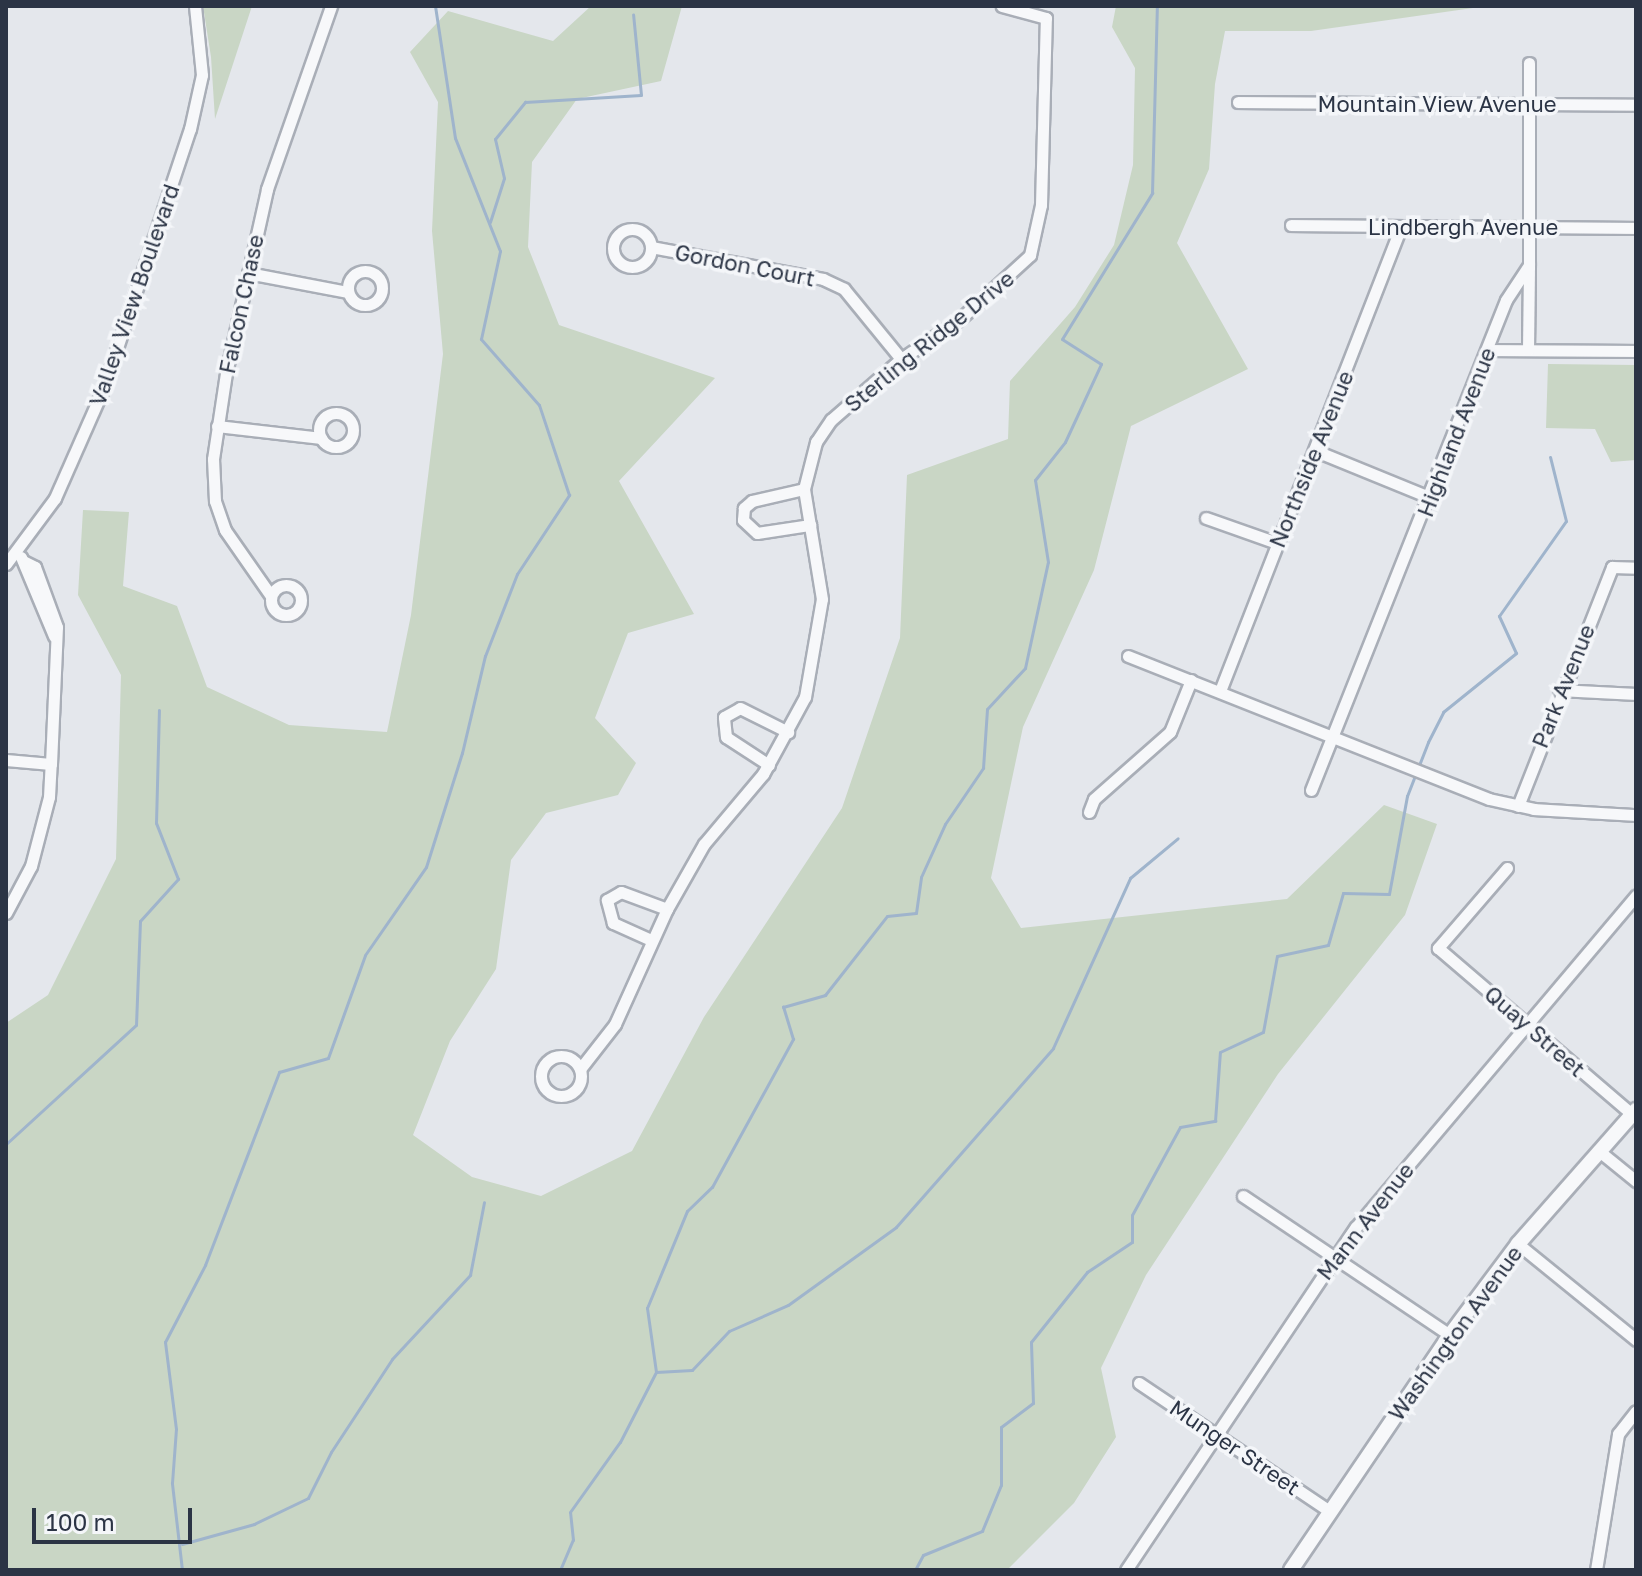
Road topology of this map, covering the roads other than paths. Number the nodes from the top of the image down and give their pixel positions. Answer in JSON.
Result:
{"nodes":[{"id":1,"x":195,"y":6,"type":"edge"},
{"id":2,"x":331,"y":6,"type":"edge"},
{"id":3,"x":1002,"y":6,"type":"edge"},
{"id":4,"x":1529,"y":63,"type":"dead end"},
{"id":5,"x":1238,"y":102,"type":"dead end"},
{"id":6,"x":1529,"y":105,"type":"junction"},
{"id":7,"x":1636,"y":105,"type":"edge"},
{"id":8,"x":1291,"y":225,"type":"dead end"},
{"id":9,"x":1401,"y":227,"type":"junction"},
{"id":10,"x":1528,"y":227,"type":"junction"},
{"id":11,"x":1636,"y":228,"type":"edge"},
{"id":12,"x":651,"y":247,"type":"dead end"},
{"id":13,"x":1529,"y":265,"type":"junction"},
{"id":14,"x":248,"y":273,"type":"junction"},
{"id":15,"x":348,"y":292,"type":"dead end"},
{"id":16,"x":1487,"y":350,"type":"junction"},
{"id":17,"x":1528,"y":350,"type":"junction"},
{"id":18,"x":1636,"y":351,"type":"edge"},
{"id":19,"x":901,"y":359,"type":"junction"},
{"id":20,"x":217,"y":426,"type":"junction"},
{"id":21,"x":321,"y":438,"type":"dead end"},
{"id":22,"x":1316,"y":451,"type":"junction"},
{"id":23,"x":804,"y":489,"type":"junction"},
{"id":24,"x":1431,"y":498,"type":"junction"},
{"id":25,"x":1206,"y":518,"type":"dead end"},
{"id":26,"x":810,"y":525,"type":"junction"},
{"id":27,"x":1277,"y":543,"type":"junction"},
{"id":28,"x":13,"y":559,"type":"edge"},
{"id":29,"x":1636,"y":568,"type":"edge"},
{"id":30,"x":271,"y":596,"type":"dead end"},
{"id":31,"x":1128,"y":656,"type":"dead end"},
{"id":32,"x":1191,"y":680,"type":"junction"},
{"id":33,"x":1559,"y":690,"type":"junction"},
{"id":34,"x":1220,"y":691,"type":"junction"},
{"id":35,"x":1636,"y":694,"type":"edge"},
{"id":36,"x":788,"y":732,"type":"junction"},
{"id":37,"x":1334,"y":736,"type":"junction"},
{"id":38,"x":6,"y":760,"type":"edge"},
{"id":39,"x":51,"y":764,"type":"junction"},
{"id":40,"x":769,"y":765,"type":"junction"},
{"id":41,"x":1311,"y":790,"type":"dead end"},
{"id":42,"x":1518,"y":806,"type":"junction"},
{"id":43,"x":1089,"y":812,"type":"dead end"},
{"id":44,"x":1636,"y":815,"type":"edge"},
{"id":45,"x":1507,"y":868,"type":"dead end"},
{"id":46,"x":1636,"y":896,"type":"edge"},
{"id":47,"x":667,"y":909,"type":"junction"},
{"id":48,"x":6,"y":913,"type":"edge"},
{"id":49,"x":651,"y":940,"type":"junction"},
{"id":50,"x":1528,"y":1024,"type":"junction"},
{"id":51,"x":580,"y":1069,"type":"dead end"},
{"id":52,"x":1634,"y":1112,"type":"edge"},
{"id":53,"x":1599,"y":1151,"type":"junction"},
{"id":54,"x":1636,"y":1181,"type":"edge"},
{"id":55,"x":1243,"y":1196,"type":"dead end"},
{"id":56,"x":1518,"y":1244,"type":"junction"},
{"id":57,"x":1334,"y":1258,"type":"junction"},
{"id":58,"x":1450,"y":1335,"type":"junction"},
{"id":59,"x":1636,"y":1340,"type":"edge"},
{"id":60,"x":1139,"y":1383,"type":"dead end"},
{"id":61,"x":1636,"y":1411,"type":"edge"},
{"id":62,"x":1216,"y":1435,"type":"junction"},
{"id":63,"x":1331,"y":1512,"type":"junction"},
{"id":64,"x":1126,"y":1570,"type":"edge"},
{"id":65,"x":1291,"y":1570,"type":"edge"},
{"id":66,"x":1596,"y":1570,"type":"edge"}],
"edges":[{"from":1,"to":28,"type":"street","name":"Valley View Boulevard"},
{"from":2,"to":14,"type":"street","name":"Falcon Chase"},
{"from":3,"to":19,"type":"street","name":"Sterling Ridge Drive"},
{"from":4,"to":6,"type":"street"},
{"from":5,"to":6,"type":"street","name":"Mountain View Avenue"},
{"from":6,"to":7,"type":"street","name":"Mountain View Avenue"},
{"from":6,"to":10,"type":"street"},
{"from":8,"to":9,"type":"street","name":"Lindbergh Avenue"},
{"from":9,"to":10,"type":"street","name":"Lindbergh Avenue"},
{"from":9,"to":22,"type":"street","name":"Northside Avenue"},
{"from":10,"to":11,"type":"street","name":"Lindbergh Avenue"},
{"from":10,"to":13,"type":"street"},
{"from":12,"to":19,"type":"street","name":"Gordon Court"},
{"from":13,"to":16,"type":"street","name":"Highland Avenue"},
{"from":13,"to":17,"type":"street"},
{"from":14,"to":15,"type":"street"},
{"from":14,"to":20,"type":"street","name":"Falcon Chase"},
{"from":16,"to":17,"type":"street"},
{"from":16,"to":24,"type":"street","name":"Highland Avenue"},
{"from":17,"to":18,"type":"street"},
{"from":19,"to":23,"type":"street","name":"Sterling Ridge Drive"},
{"from":20,"to":21,"type":"street"},
{"from":20,"to":30,"type":"street","name":"Falcon Chase"},
{"from":22,"to":24,"type":"street"},
{"from":22,"to":27,"type":"street","name":"Northside Avenue"},
{"from":23,"to":26,"type":"street","name":"Sterling Ridge Drive"},
{"from":23,"to":26,"type":"street"},
{"from":24,"to":37,"type":"street","name":"Highland Avenue"},
{"from":25,"to":27,"type":"street"},
{"from":26,"to":36,"type":"street","name":"Sterling Ridge Drive"},
{"from":27,"to":34,"type":"street","name":"Northside Avenue"},
{"from":28,"to":39,"type":"street"},
{"from":29,"to":33,"type":"street","name":"Park Avenue"},
{"from":31,"to":32,"type":"street"},
{"from":32,"to":34,"type":"street"},
{"from":32,"to":43,"type":"street"},
{"from":33,"to":35,"type":"street"},
{"from":33,"to":42,"type":"street","name":"Park Avenue"},
{"from":34,"to":37,"type":"street"},
{"from":36,"to":40,"type":"street","name":"Sterling Ridge Drive"},
{"from":36,"to":40,"type":"street"},
{"from":37,"to":41,"type":"street","name":"Highland Avenue"},
{"from":37,"to":42,"type":"street"},
{"from":38,"to":39,"type":"street"},
{"from":39,"to":48,"type":"street"},
{"from":40,"to":47,"type":"street","name":"Sterling Ridge Drive"},
{"from":42,"to":44,"type":"street"},
{"from":45,"to":50,"type":"street","name":"Quay Street"},
{"from":46,"to":50,"type":"street","name":"Mann Avenue"},
{"from":47,"to":49,"type":"street","name":"Sterling Ridge Drive"},
{"from":47,"to":49,"type":"street"},
{"from":49,"to":51,"type":"street","name":"Sterling Ridge Drive"},
{"from":50,"to":52,"type":"street","name":"Quay Street"},
{"from":50,"to":57,"type":"street","name":"Mann Avenue"},
{"from":52,"to":53,"type":"street","name":"Washington Avenue"},
{"from":53,"to":54,"type":"street"},
{"from":53,"to":56,"type":"street","name":"Washington Avenue"},
{"from":55,"to":57,"type":"street"},
{"from":56,"to":58,"type":"street","name":"Washington Avenue"},
{"from":56,"to":59,"type":"street"},
{"from":57,"to":58,"type":"street"},
{"from":57,"to":62,"type":"street","name":"Mann Avenue"},
{"from":58,"to":63,"type":"street","name":"Washington Avenue"},
{"from":60,"to":62,"type":"street","name":"Munger Street"},
{"from":61,"to":66,"type":"street"},
{"from":62,"to":63,"type":"street","name":"Munger Street"},
{"from":62,"to":64,"type":"street","name":"Mann Avenue"},
{"from":63,"to":65,"type":"street","name":"Washington Avenue"}]}
